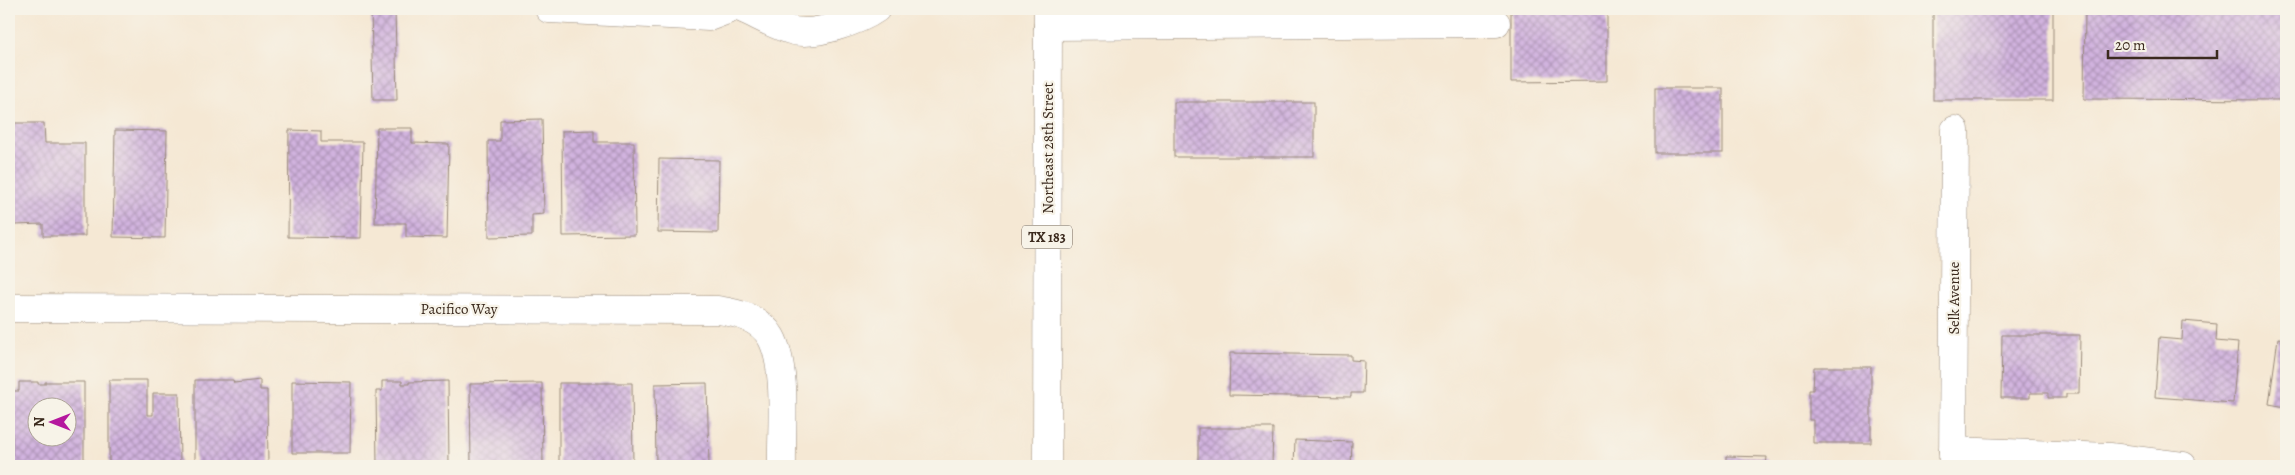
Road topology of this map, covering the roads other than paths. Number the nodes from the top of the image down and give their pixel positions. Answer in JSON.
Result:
{"nodes":[{"id":1,"x":549,"y":9,"type":"edge"},
{"id":2,"x":730,"y":9,"type":"edge"},
{"id":3,"x":743,"y":9,"type":"edge"},
{"id":4,"x":876,"y":9,"type":"edge"},
{"id":5,"x":1048,"y":18,"type":"edge"},
{"id":6,"x":1496,"y":23,"type":"dead end"},
{"id":7,"x":1955,"y":130,"type":"dead end"},
{"id":8,"x":9,"y":308,"type":"edge"},
{"id":9,"x":1953,"y":458,"type":"edge"},
{"id":10,"x":782,"y":466,"type":"edge"},
{"id":11,"x":1047,"y":466,"type":"edge"},
{"id":12,"x":2183,"y":466,"type":"edge"}],
"edges":[{"from":1,"to":2,"type":"street"},
{"from":3,"to":4,"type":"street"},
{"from":5,"to":6,"type":"street"},
{"from":5,"to":11,"type":"street","name":"Northeast 28th Street","number":"TX 183"},
{"from":7,"to":9,"type":"street","name":"Selk Avenue"},
{"from":8,"to":10,"type":"street","name":"Pacifico Way"},
{"from":9,"to":12,"type":"street"}]}
